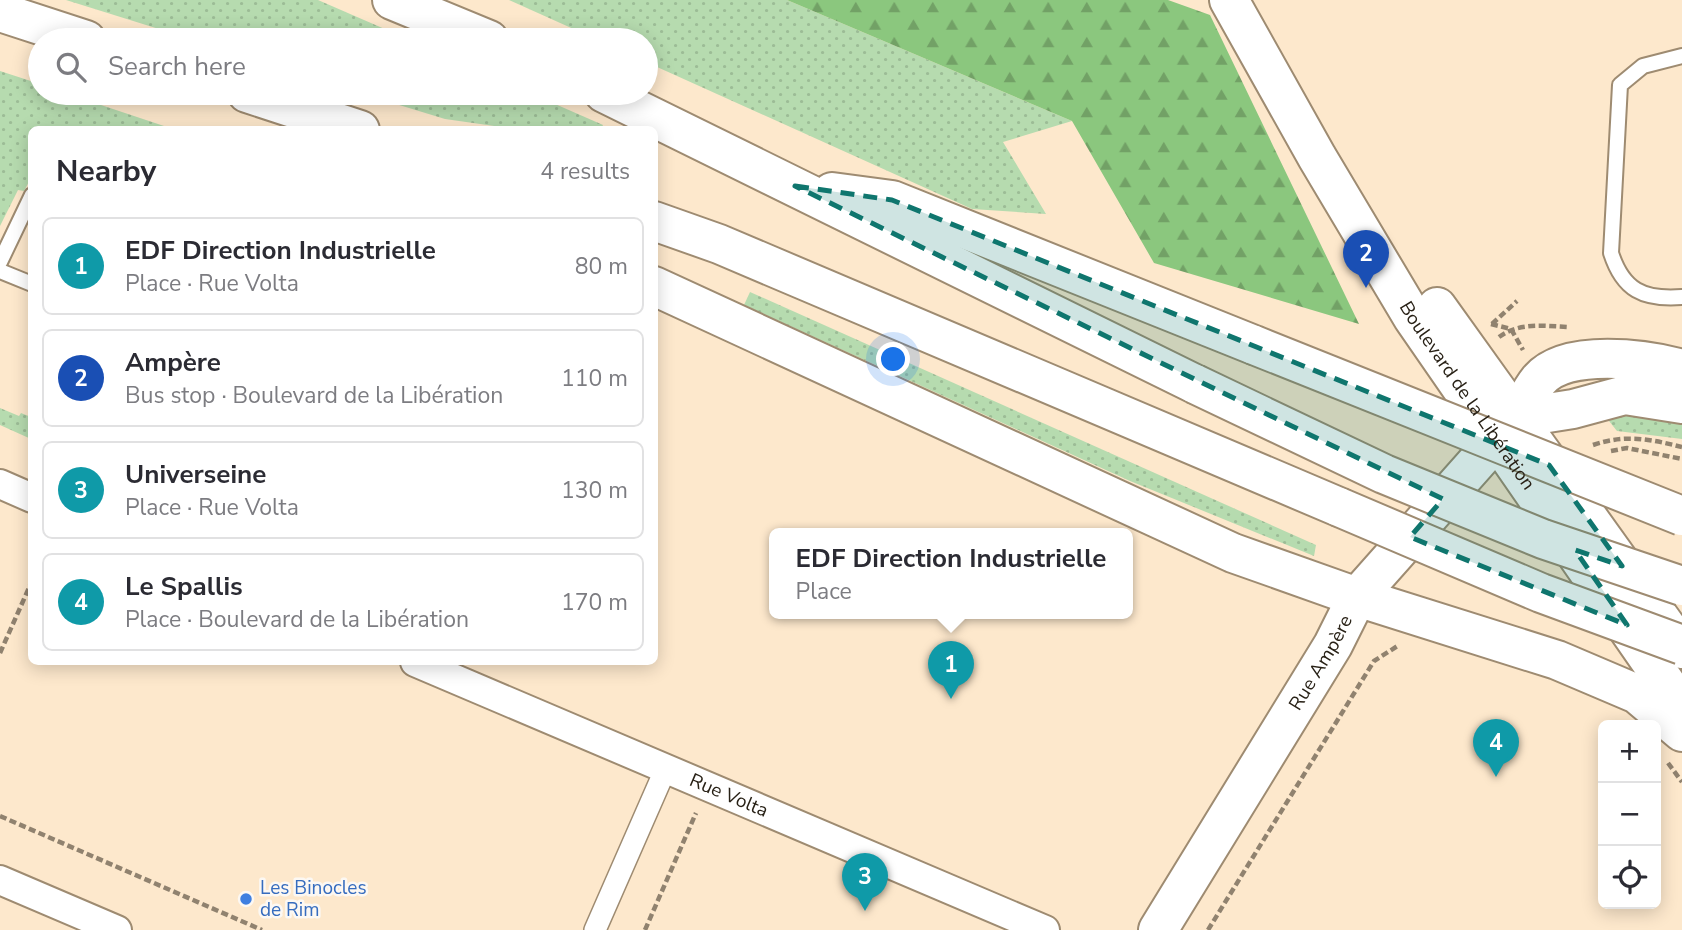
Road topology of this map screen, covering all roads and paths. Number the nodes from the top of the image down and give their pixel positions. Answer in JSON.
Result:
{"nodes":[{"id":1,"x":392,"y":0,"type":"edge"},
{"id":2,"x":1229,"y":0,"type":"edge"},
{"id":3,"x":1254,"y":0,"type":"edge"},
{"id":4,"x":0,"y":12,"type":"edge"},
{"id":5,"x":49,"y":28,"type":"edge"},
{"id":6,"x":460,"y":28,"type":"edge"},
{"id":7,"x":1682,"y":56,"type":"edge"},
{"id":8,"x":284,"y":105,"type":"edge"},
{"id":9,"x":629,"y":105,"type":"edge"},
{"id":10,"x":348,"y":126,"type":"edge"},
{"id":11,"x":796,"y":186,"type":"junction"},
{"id":12,"x":28,"y":203,"type":"edge"},
{"id":13,"x":658,"y":222,"type":"edge"},
{"id":14,"x":0,"y":262,"type":"edge"},
{"id":15,"x":0,"y":271,"type":"edge"},
{"id":16,"x":28,"y":282,"type":"edge"},
{"id":17,"x":658,"y":288,"type":"edge"},
{"id":18,"x":1682,"y":297,"type":"edge"},
{"id":19,"x":1682,"y":369,"type":"edge"},
{"id":20,"x":1682,"y":404,"type":"edge"},
{"id":21,"x":1506,"y":427,"type":"junction"},
{"id":22,"x":1682,"y":447,"type":"edge"},
{"id":23,"x":1583,"y":448,"type":"dead end"},
{"id":24,"x":1607,"y":452,"type":"dead end"},
{"id":25,"x":1682,"y":459,"type":"edge"},
{"id":26,"x":0,"y":484,"type":"edge"},
{"id":27,"x":28,"y":496,"type":"edge"},
{"id":28,"x":1682,"y":516,"type":"edge"},
{"id":29,"x":1682,"y":586,"type":"edge"},
{"id":30,"x":28,"y":590,"type":"edge"},
{"id":31,"x":1357,"y":597,"type":"junction"},
{"id":32,"x":1402,"y":643,"type":"dead end"},
{"id":33,"x":1682,"y":647,"type":"edge"},
{"id":34,"x":0,"y":653,"type":"edge"},
{"id":35,"x":1364,"y":656,"type":"dead end"},
{"id":36,"x":1374,"y":661,"type":"junction"},
{"id":37,"x":422,"y":665,"type":"edge"},
{"id":38,"x":1682,"y":707,"type":"edge"},
{"id":39,"x":1682,"y":732,"type":"edge"},
{"id":40,"x":666,"y":768,"type":"junction"},
{"id":41,"x":707,"y":786,"type":"junction"},
{"id":42,"x":0,"y":816,"type":"edge"},
{"id":43,"x":0,"y":880,"type":"edge"},
{"id":44,"x":117,"y":930,"type":"edge"},
{"id":45,"x":262,"y":930,"type":"edge"},
{"id":46,"x":595,"y":930,"type":"edge"},
{"id":47,"x":645,"y":930,"type":"edge"},
{"id":48,"x":1045,"y":930,"type":"edge"},
{"id":49,"x":1158,"y":930,"type":"edge"},
{"id":50,"x":1208,"y":930,"type":"edge"}],
"edges":[{"from":1,"to":6,"type":"main road"},
{"from":2,"to":21,"type":"main road","name":"Boulevard de la Libération"},
{"from":3,"to":21,"type":"main road","name":"Boulevard de la Libération"},
{"from":4,"to":5,"type":"main road"},
{"from":7,"to":18,"type":"lane"},
{"from":8,"to":10,"type":"main road"},
{"from":9,"to":11,"type":"main road"},
{"from":11,"to":28,"type":"main road","bridge":true},
{"from":11,"to":29,"type":"main road","bridge":true},
{"from":12,"to":14,"type":"lane"},
{"from":13,"to":33,"type":"main road","bridge":true},
{"from":15,"to":16,"type":"lane"},
{"from":17,"to":31,"type":"main road"},
{"from":19,"to":21,"type":"main road","name":"Rue Ampère"},
{"from":20,"to":21,"type":"main road"},
{"from":21,"to":31,"type":"main road","name":"Rue Ampère"},
{"from":21,"to":33,"type":"main road","name":"Boulevard de la Libération"},
{"from":21,"to":38,"type":"main road","name":"Boulevard de la Libération"},
{"from":22,"to":23,"type":"path"},
{"from":24,"to":25,"type":"path"},
{"from":26,"to":27,"type":"street"},
{"from":30,"to":34,"type":"path"},
{"from":31,"to":39,"type":"main road"},
{"from":31,"to":49,"type":"main road","name":"Rue Ampère"},
{"from":32,"to":36,"type":"path"},
{"from":35,"to":36,"type":"path"},
{"from":36,"to":50,"type":"path"},
{"from":37,"to":40,"type":"street","name":"Rue Volta"},
{"from":40,"to":41,"type":"street","name":"Rue Volta"},
{"from":40,"to":46,"type":"street"},
{"from":41,"to":47,"type":"path"},
{"from":41,"to":48,"type":"street","name":"Rue Volta"},
{"from":42,"to":45,"type":"path"},
{"from":43,"to":44,"type":"street"}]}
